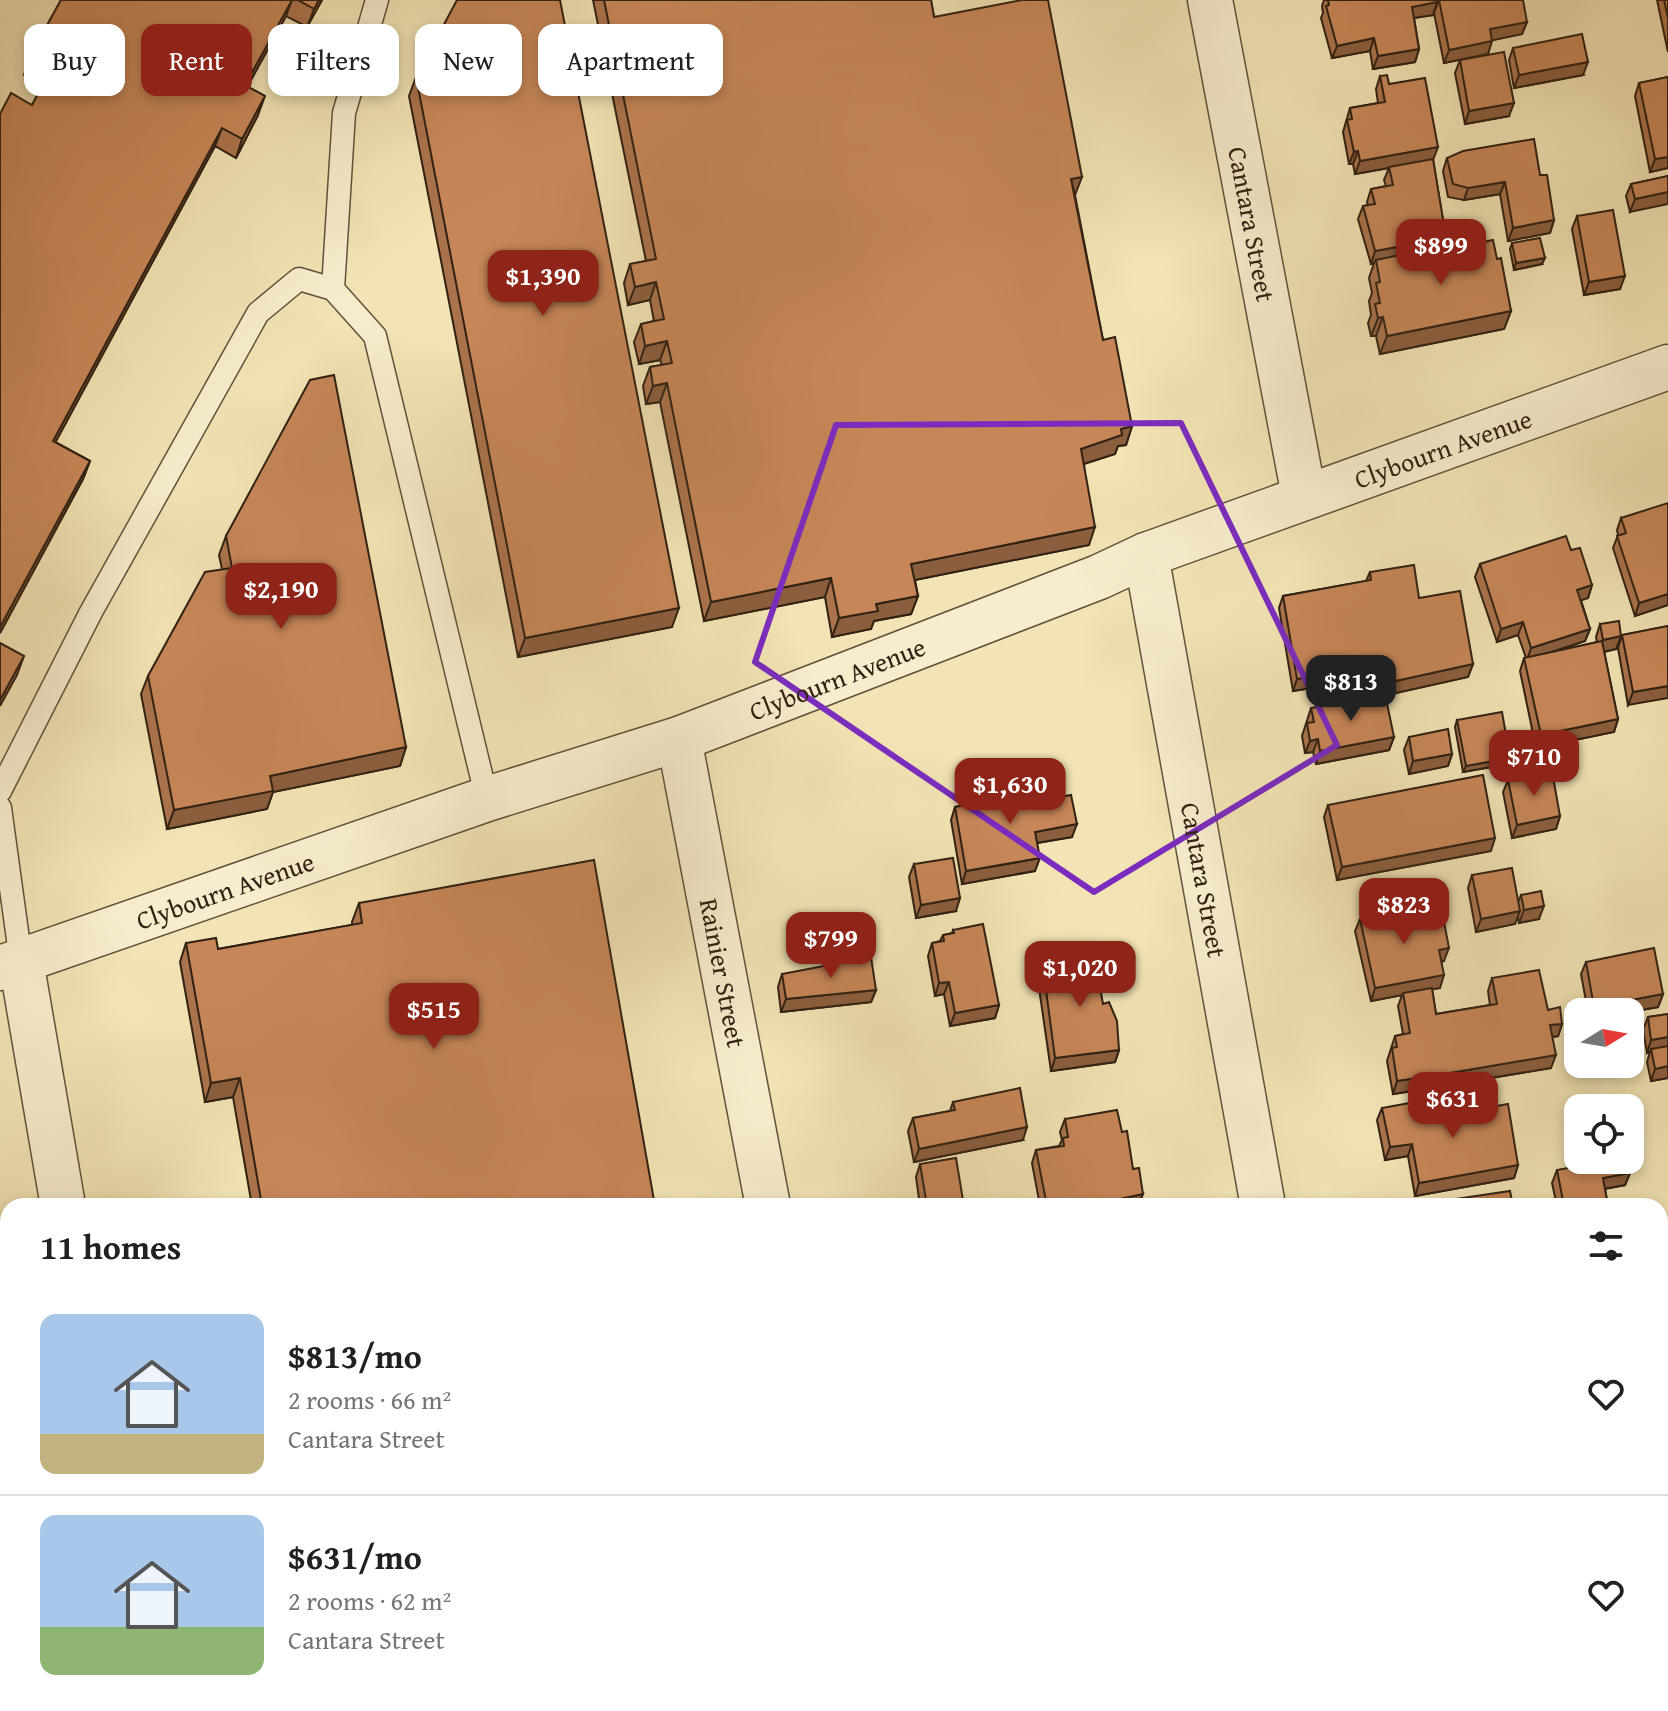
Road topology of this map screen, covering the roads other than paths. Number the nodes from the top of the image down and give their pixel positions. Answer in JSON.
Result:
{"nodes":[{"id":1,"x":377,"y":0,"type":"edge"},
{"id":2,"x":1210,"y":0,"type":"edge"},
{"id":3,"x":333,"y":289,"type":"junction"},
{"id":4,"x":1668,"y":367,"type":"edge"},
{"id":5,"x":1304,"y":496,"type":"junction"},
{"id":6,"x":1146,"y":555,"type":"junction"},
{"id":7,"x":679,"y":739,"type":"junction"},
{"id":8,"x":0,"y":791,"type":"edge"},
{"id":9,"x":487,"y":799,"type":"junction"},
{"id":10,"x":0,"y":808,"type":"edge"},
{"id":11,"x":11,"y":964,"type":"edge"},
{"id":12,"x":61,"y":1198,"type":"edge"},
{"id":13,"x":766,"y":1198,"type":"edge"},
{"id":14,"x":1262,"y":1198,"type":"edge"}],
"edges":[{"from":1,"to":3,"type":"lane"},
{"from":2,"to":5,"type":"street","name":"Cantara Street"},
{"from":3,"to":8,"type":"lane"},
{"from":3,"to":9,"type":"lane"},
{"from":4,"to":5,"type":"street","name":"Clybourn Avenue"},
{"from":5,"to":6,"type":"street","name":"Clybourn Avenue"},
{"from":6,"to":7,"type":"street","name":"Clybourn Avenue"},
{"from":6,"to":14,"type":"street","name":"Cantara Street"},
{"from":7,"to":9,"type":"street","name":"Clybourn Avenue"},
{"from":7,"to":13,"type":"street","name":"Rainier Street"},
{"from":9,"to":11,"type":"street","name":"Clybourn Avenue"},
{"from":10,"to":11,"type":"lane"},
{"from":11,"to":12,"type":"street"}]}
